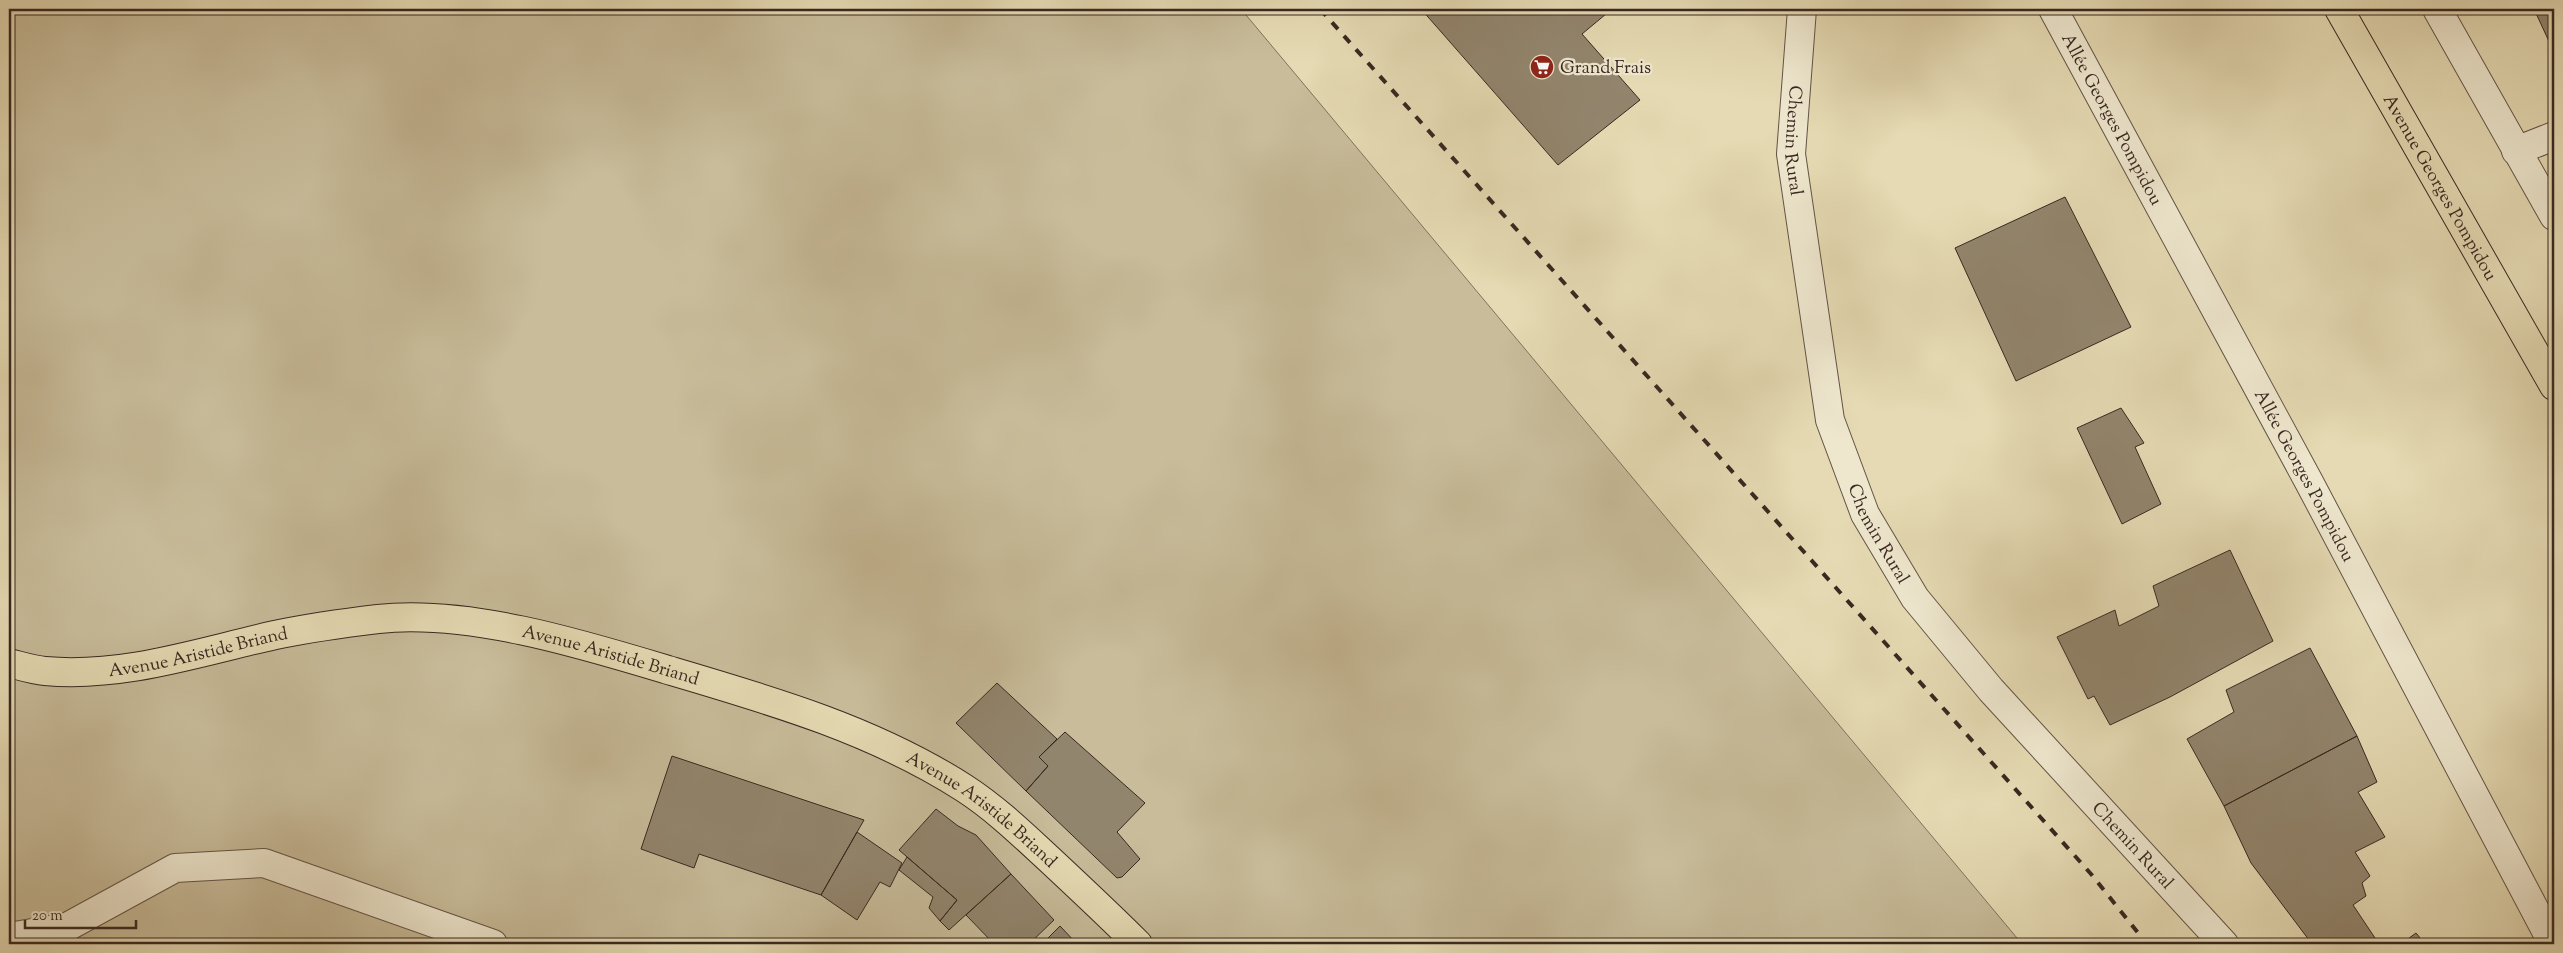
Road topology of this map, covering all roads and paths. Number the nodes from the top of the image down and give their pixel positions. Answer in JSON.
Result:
{"nodes":[{"id":1,"x":1802,"y":9,"type":"edge"},
{"id":2,"x":2053,"y":9,"type":"edge"},
{"id":3,"x":2340,"y":9,"type":"edge"},
{"id":4,"x":2437,"y":9,"type":"edge"},
{"id":5,"x":2554,"y":136,"type":"edge"},
{"id":6,"x":2516,"y":151,"type":"junction"},
{"id":7,"x":2554,"y":216,"type":"edge"},
{"id":8,"x":2548,"y":376,"type":"edge"},
{"id":9,"x":2554,"y":392,"type":"edge"},
{"id":10,"x":9,"y":663,"type":"edge"},
{"id":11,"x":9,"y":937,"type":"edge"},
{"id":12,"x":493,"y":944,"type":"edge"},
{"id":13,"x":1138,"y":944,"type":"edge"},
{"id":14,"x":2224,"y":944,"type":"edge"},
{"id":15,"x":2553,"y":944,"type":"edge"}],
"edges":[{"from":1,"to":14,"type":"street","name":"Chemin Rural"},
{"from":2,"to":15,"type":"street","name":"Allée Georges Pompidou"},
{"from":3,"to":8,"type":"main road","name":"Avenue Georges Pompidou"},
{"from":4,"to":6,"type":"street"},
{"from":5,"to":6,"type":"street"},
{"from":6,"to":7,"type":"street"},
{"from":8,"to":9,"type":"main road","name":"Avenue Georges Pompidou"},
{"from":10,"to":13,"type":"main road","name":"Avenue Aristide Briand"},
{"from":11,"to":12,"type":"street"}]}
